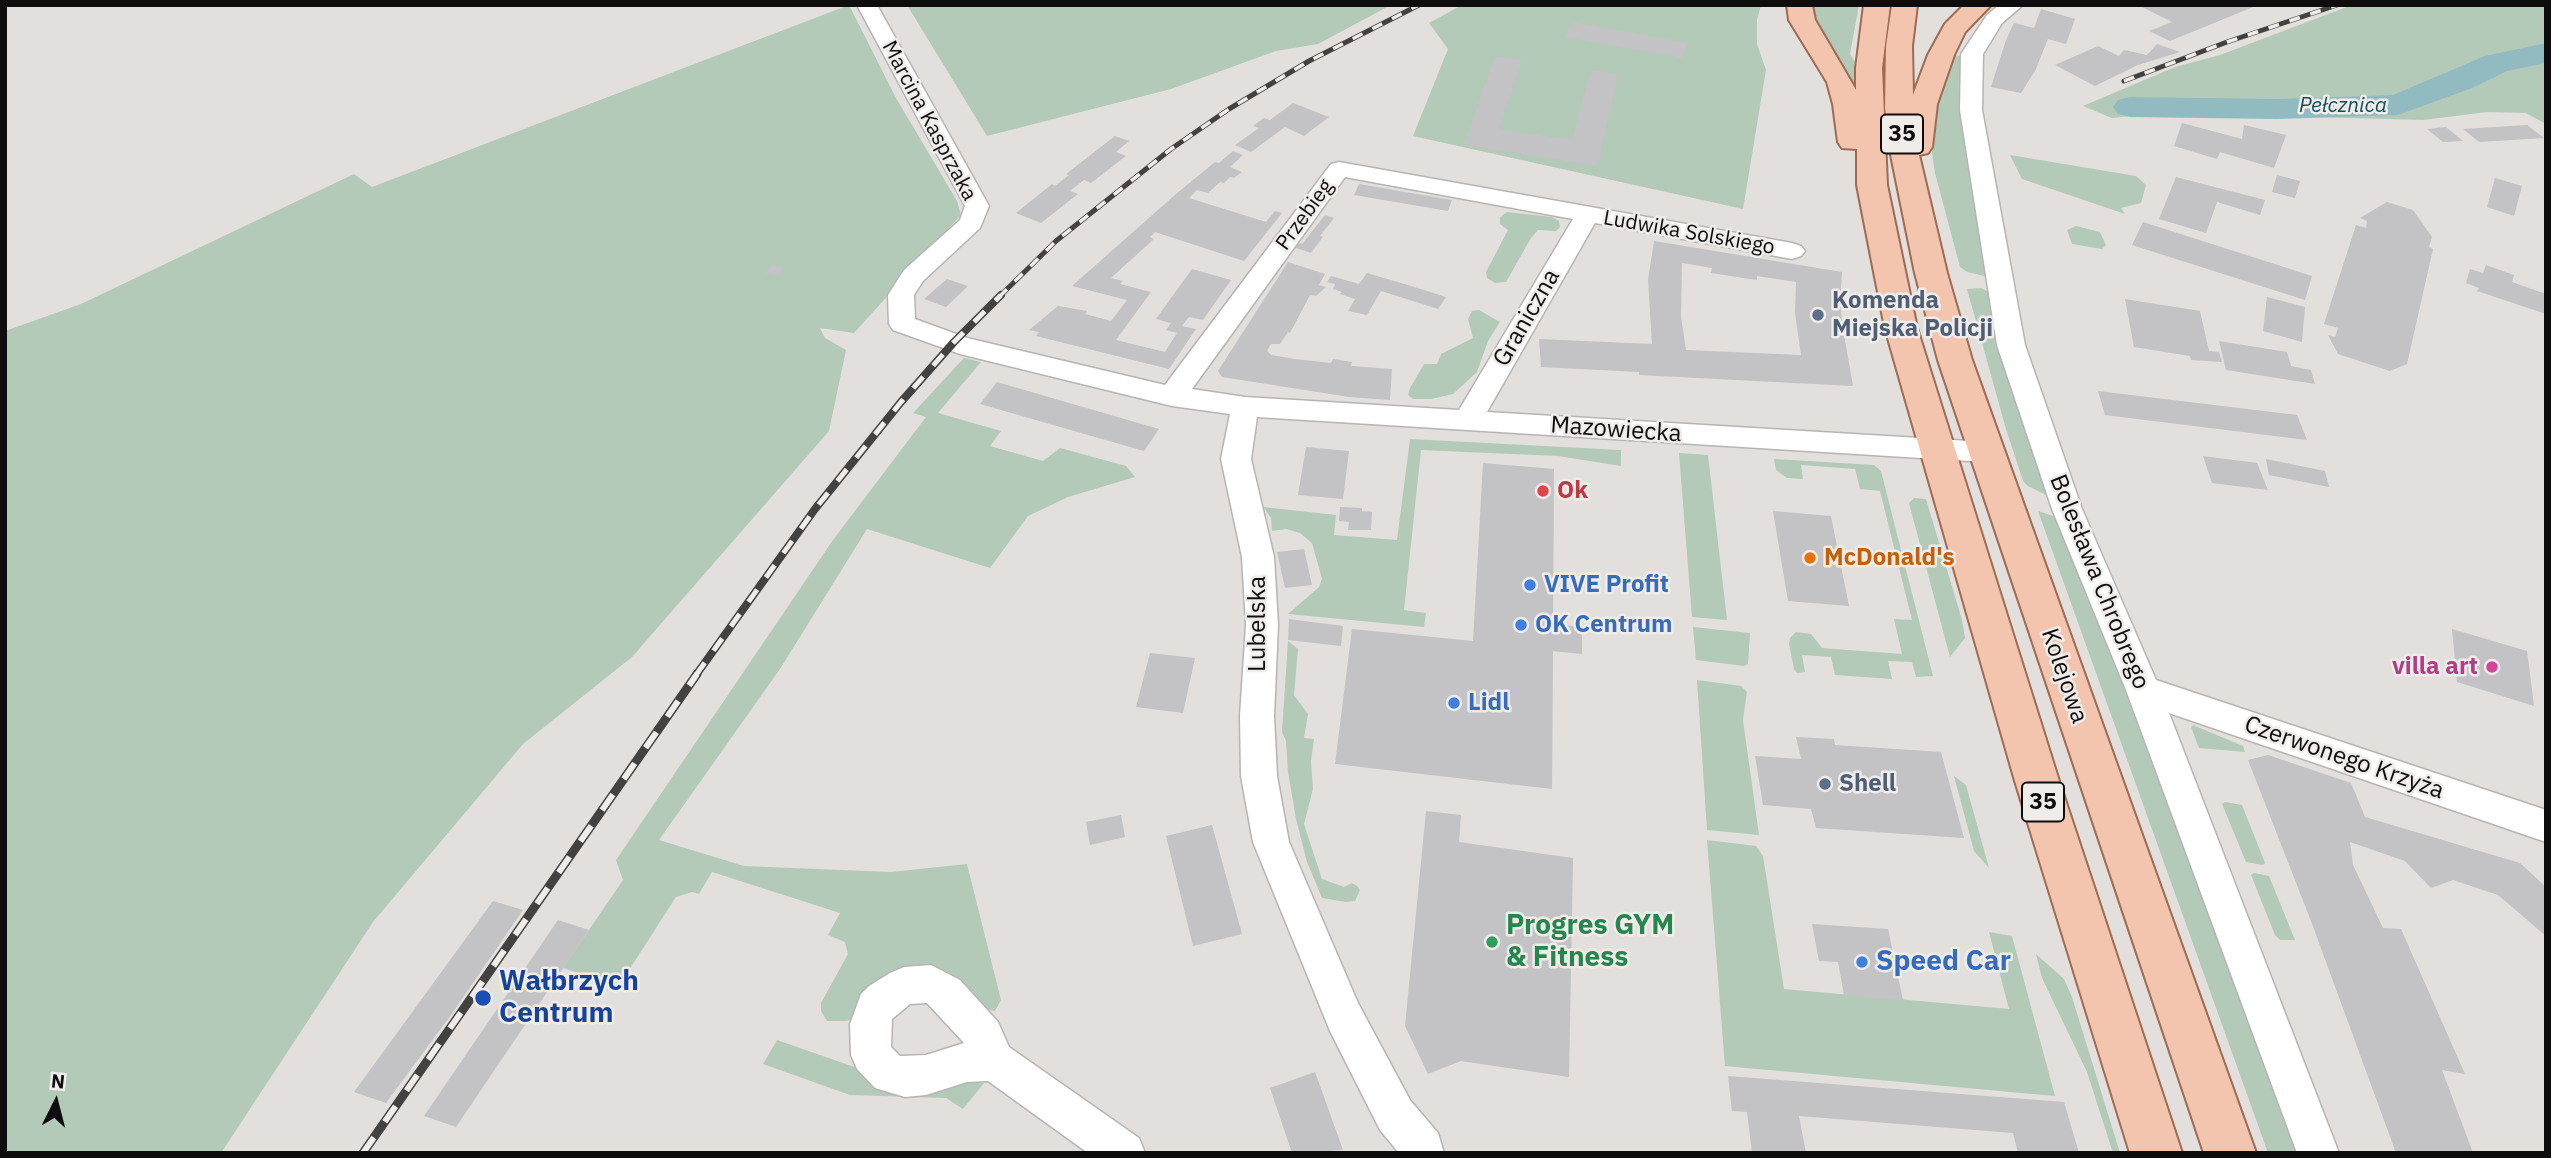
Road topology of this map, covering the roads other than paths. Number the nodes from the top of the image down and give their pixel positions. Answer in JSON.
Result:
{"nodes":[{"id":1,"x":867,"y":5,"type":"edge"},
{"id":2,"x":1799,"y":5,"type":"edge"},
{"id":3,"x":1877,"y":5,"type":"edge"},
{"id":4,"x":1905,"y":5,"type":"edge"},
{"id":5,"x":1979,"y":5,"type":"edge"},
{"id":6,"x":2012,"y":5,"type":"edge"},
{"id":7,"x":1872,"y":185,"type":"junction"},
{"id":8,"x":1915,"y":195,"type":"junction"},
{"id":9,"x":1587,"y":215,"type":"junction"},
{"id":10,"x":1792,"y":251,"type":"dead end"},
{"id":11,"x":1172,"y":396,"type":"junction"},
{"id":12,"x":1245,"y":407,"type":"junction"},
{"id":13,"x":1467,"y":421,"type":"junction"},
{"id":14,"x":1936,"y":449,"type":"junction"},
{"id":15,"x":1986,"y":452,"type":"junction"},
{"id":16,"x":2143,"y":690,"type":"junction"},
{"id":17,"x":2546,"y":827,"type":"edge"},
{"id":18,"x":994,"y":1061,"type":"dead end"},
{"id":19,"x":1398,"y":1134,"type":"edge"},
{"id":20,"x":1124,"y":1153,"type":"edge"},
{"id":21,"x":1423,"y":1153,"type":"edge"},
{"id":22,"x":2156,"y":1153,"type":"edge"},
{"id":23,"x":2230,"y":1153,"type":"edge"},
{"id":24,"x":2318,"y":1153,"type":"edge"}],
"edges":[{"from":1,"to":11,"type":"street","name":"Marcina Kasprzaka"},
{"from":2,"to":7,"type":"main road"},
{"from":3,"to":7,"type":"main road","number":"35"},
{"from":4,"to":8,"type":"main road","number":"35"},
{"from":5,"to":8,"type":"main road"},
{"from":6,"to":16,"type":"street","name":"Bolesława Chrobrego"},
{"from":7,"to":14,"type":"main road","number":"35"},
{"from":8,"to":15,"type":"main road","name":"Kolejowa","number":"35"},
{"from":9,"to":10,"type":"street","name":"Ludwika Solskiego"},
{"from":9,"to":11,"type":"street","name":"Przebieg"},
{"from":9,"to":13,"type":"street","name":"Graniczna"},
{"from":11,"to":12,"type":"street"},
{"from":12,"to":13,"type":"street","name":"Mazowiecka"},
{"from":12,"to":19,"type":"street","name":"Lubelska"},
{"from":13,"to":14,"type":"street","name":"Mazowiecka"},
{"from":14,"to":15,"type":"street","name":"Mazowiecka"},
{"from":14,"to":22,"type":"main road","number":"35"},
{"from":15,"to":23,"type":"main road","name":"Kolejowa","number":"35"},
{"from":16,"to":17,"type":"street","name":"Czerwonego Krzyża"},
{"from":16,"to":24,"type":"street","name":"Bolesława Chrobrego"},
{"from":18,"to":20,"type":"street"},
{"from":19,"to":21,"type":"street","name":"Lubelska"}]}
